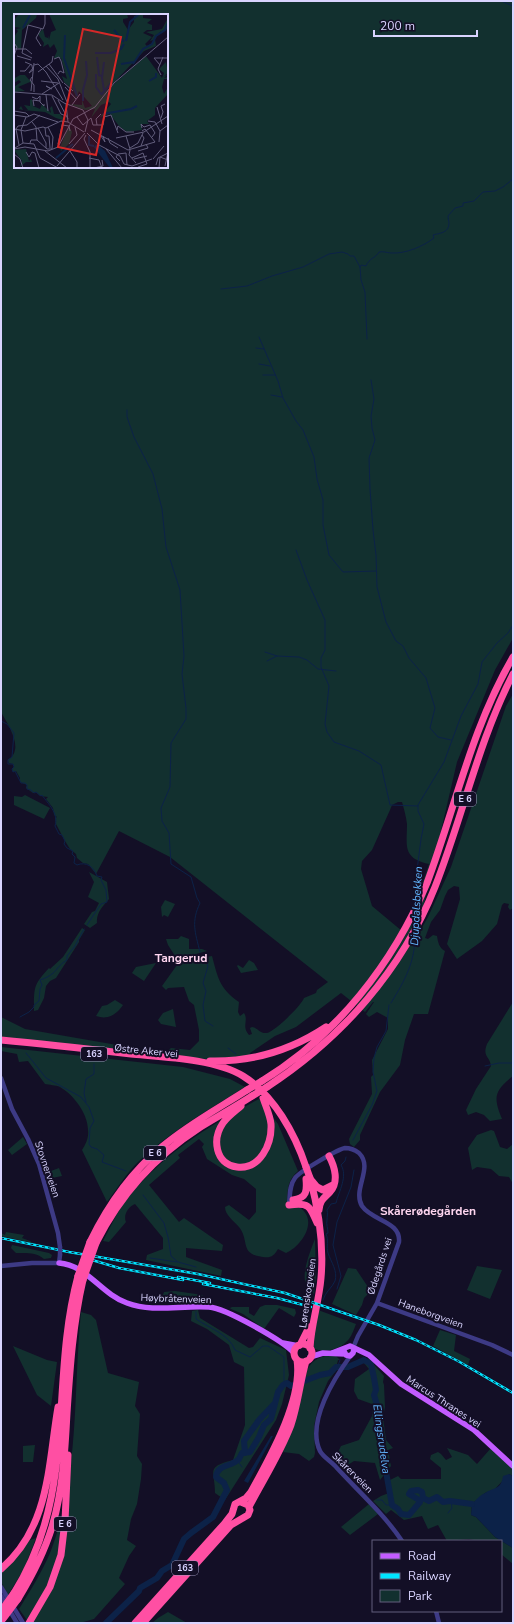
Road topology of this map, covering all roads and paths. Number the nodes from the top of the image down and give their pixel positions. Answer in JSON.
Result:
{"nodes":[{"id":1,"x":513,"y":657,"type":"edge"},
{"id":2,"x":513,"y":674,"type":"edge"},
{"id":3,"x":338,"y":1020,"type":"junction"},
{"id":4,"x":1,"y":1040,"type":"edge"},
{"id":5,"x":1,"y":1044,"type":"edge"},
{"id":6,"x":191,"y":1060,"type":"junction"},
{"id":7,"x":1,"y":1078,"type":"edge"},
{"id":8,"x":265,"y":1084,"type":"junction"},
{"id":9,"x":252,"y":1097,"type":"junction"},
{"id":10,"x":263,"y":1098,"type":"junction"},
{"id":11,"x":274,"y":1109,"type":"junction"},
{"id":12,"x":326,"y":1158,"type":"junction"},
{"id":13,"x":308,"y":1179,"type":"junction"},
{"id":14,"x":333,"y":1185,"type":"junction"},
{"id":15,"x":289,"y":1203,"type":"junction"},
{"id":16,"x":318,"y":1223,"type":"junction"},
{"id":17,"x":93,"y":1243,"type":"junction"},
{"id":18,"x":59,"y":1262,"type":"junction"},
{"id":19,"x":1,"y":1266,"type":"edge"},
{"id":20,"x":81,"y":1278,"type":"junction"},
{"id":21,"x":377,"y":1303,"type":"junction"},
{"id":22,"x":282,"y":1342,"type":"junction"},
{"id":23,"x":299,"y":1346,"type":"junction"},
{"id":24,"x":349,"y":1351,"type":"junction"},
{"id":25,"x":309,"y":1354,"type":"junction"},
{"id":26,"x":296,"y":1356,"type":"junction"},
{"id":27,"x":513,"y":1356,"type":"edge"},
{"id":28,"x":300,"y":1377,"type":"junction"},
{"id":29,"x":64,"y":1379,"type":"junction"},
{"id":30,"x":298,"y":1387,"type":"junction"},
{"id":31,"x":67,"y":1416,"type":"junction"},
{"id":32,"x":513,"y":1466,"type":"edge"},
{"id":33,"x":241,"y":1502,"type":"junction"},
{"id":34,"x":249,"y":1508,"type":"junction"},
{"id":35,"x":233,"y":1512,"type":"junction"},
{"id":36,"x":241,"y":1519,"type":"junction"},
{"id":37,"x":401,"y":1540,"type":"edge"},
{"id":38,"x":1,"y":1569,"type":"edge"},
{"id":39,"x":1,"y":1587,"type":"edge"},
{"id":40,"x":1,"y":1596,"type":"edge"},
{"id":41,"x":16,"y":1596,"type":"junction"},
{"id":42,"x":1,"y":1611,"type":"edge"},
{"id":43,"x":436,"y":1612,"type":"edge"},
{"id":44,"x":2,"y":1620,"type":"edge"},
{"id":45,"x":17,"y":1623,"type":"edge"},
{"id":46,"x":23,"y":1623,"type":"edge"},
{"id":47,"x":29,"y":1623,"type":"edge"},
{"id":48,"x":135,"y":1623,"type":"edge"},
{"id":49,"x":143,"y":1623,"type":"edge"},
{"id":50,"x":439,"y":1623,"type":"edge"}],
"edges":[{"from":1,"to":3,"type":"highway","number":"E 6"},
{"from":2,"to":8,"type":"highway","number":"E 6"},
{"from":3,"to":6,"type":"highway"},
{"from":3,"to":8,"type":"highway","number":"E 6"},
{"from":4,"to":6,"type":"highway","name":"Østre Aker vei","number":"163"},
{"from":5,"to":10,"type":"highway","name":"Østre Aker vei","number":"163"},
{"from":6,"to":11,"type":"highway","name":"Østre Aker vei","number":"163"},
{"from":7,"to":18,"type":"street","name":"Stovnerveien","bridge":true},
{"from":8,"to":9,"type":"highway","number":"E 6","bridge":true},
{"from":8,"to":17,"type":"highway","number":"E 6","bridge":true},
{"from":9,"to":10,"type":"highway","number":"E 6"},
{"from":9,"to":17,"type":"highway","number":"E 6"},
{"from":10,"to":11,"type":"highway","name":"Østre Aker vei","number":"163"},
{"from":11,"to":13,"type":"highway","name":"Lørenskogveien","number":"163","bridge":true},
{"from":12,"to":14,"type":"highway"},
{"from":12,"to":15,"type":"street"},
{"from":12,"to":21,"type":"street","name":"Ødegårds vei"},
{"from":13,"to":14,"type":"highway"},
{"from":13,"to":15,"type":"highway"},
{"from":13,"to":16,"type":"highway","name":"Lørenskogveien","number":"163"},
{"from":14,"to":16,"type":"highway"},
{"from":15,"to":16,"type":"highway"},
{"from":16,"to":23,"type":"highway","name":"Lørenskogveien","number":"163"},
{"from":16,"to":25,"type":"highway","name":"Lørenskogveien","number":"163"},
{"from":17,"to":20,"type":"highway","number":"E 6","bridge":true},
{"from":18,"to":19,"type":"street","name":"Høybråtenveien"},
{"from":18,"to":22,"type":"main road","name":"Høybråtenveien"},
{"from":20,"to":29,"type":"highway","number":"E 6"},
{"from":20,"to":31,"type":"highway","number":"E 6"},
{"from":21,"to":24,"type":"street"},
{"from":21,"to":27,"type":"street","name":"Haneborgveien"},
{"from":22,"to":23,"type":"main road","name":"Høybråtenveien"},
{"from":22,"to":26,"type":"main road","name":"Høybråtenveien"},
{"from":23,"to":25,"type":"highway"},
{"from":23,"to":26,"type":"highway","number":"163"},
{"from":24,"to":25,"type":"main road","name":"Marcus Thranes vei"},
{"from":24,"to":32,"type":"main road","name":"Marcus Thranes vei"},
{"from":24,"to":37,"type":"street","name":"Skårerveien"},
{"from":25,"to":26,"type":"highway"},
{"from":25,"to":28,"type":"highway","name":"Lørenskogveien","number":"163"},
{"from":26,"to":28,"type":"highway","name":"Lørenskogveien","number":"163"},
{"from":28,"to":30,"type":"highway","name":"Lørenskogveien","number":"163"},
{"from":29,"to":38,"type":"highway","number":"E 6"},
{"from":29,"to":41,"type":"highway","number":"E 6"},
{"from":30,"to":33,"type":"highway","name":"Lørenskogveien","number":"163"},
{"from":30,"to":34,"type":"highway","name":"Lørenskogveien","number":"163"},
{"from":31,"to":41,"type":"highway","number":"E 6"},
{"from":31,"to":47,"type":"highway","number":"E 6"},
{"from":33,"to":34,"type":"highway"},
{"from":33,"to":35,"type":"highway","number":"163"},
{"from":34,"to":36,"type":"highway","number":"163"},
{"from":35,"to":36,"type":"highway"},
{"from":35,"to":48,"type":"highway","number":"163"},
{"from":36,"to":49,"type":"highway","number":"163"},
{"from":39,"to":46,"type":"street"},
{"from":40,"to":45,"type":"street"},
{"from":41,"to":42,"type":"highway","number":"E 6","bridge":true},
{"from":41,"to":44,"type":"highway","number":"E 6","bridge":true},
{"from":43,"to":50,"type":"street"}]}
